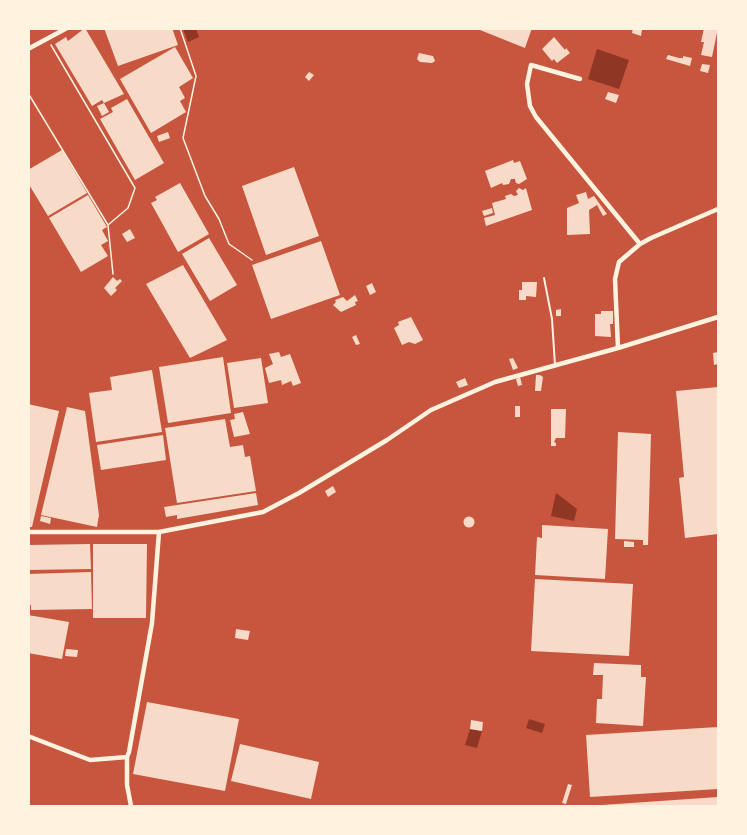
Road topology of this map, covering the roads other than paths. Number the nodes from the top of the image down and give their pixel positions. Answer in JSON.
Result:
{"nodes":[{"id":1,"x":67,"y":28,"type":"edge"},
{"id":2,"x":28,"y":50,"type":"edge"},
{"id":3,"x":580,"y":79,"type":"dead end"},
{"id":4,"x":718,"y":209,"type":"edge"},
{"id":5,"x":640,"y":244,"type":"junction"},
{"id":6,"x":544,"y":278,"type":"dead end"},
{"id":7,"x":718,"y":317,"type":"edge"},
{"id":8,"x":618,"y":348,"type":"junction"},
{"id":9,"x":555,"y":365,"type":"junction"},
{"id":10,"x":28,"y":532,"type":"edge"},
{"id":11,"x":159,"y":532,"type":"junction"},
{"id":12,"x":28,"y":736,"type":"edge"},
{"id":13,"x":127,"y":757,"type":"junction"},
{"id":14,"x":131,"y":807,"type":"edge"}],
"edges":[{"from":1,"to":2,"type":"street"},
{"from":3,"to":5,"type":"street"},
{"from":4,"to":5,"type":"street"},
{"from":5,"to":8,"type":"street"},
{"from":6,"to":9,"type":"lane"},
{"from":7,"to":8,"type":"street"},
{"from":8,"to":9,"type":"street"},
{"from":9,"to":11,"type":"street"},
{"from":10,"to":11,"type":"street"},
{"from":11,"to":13,"type":"street"},
{"from":12,"to":13,"type":"street"},
{"from":13,"to":14,"type":"street"}]}
